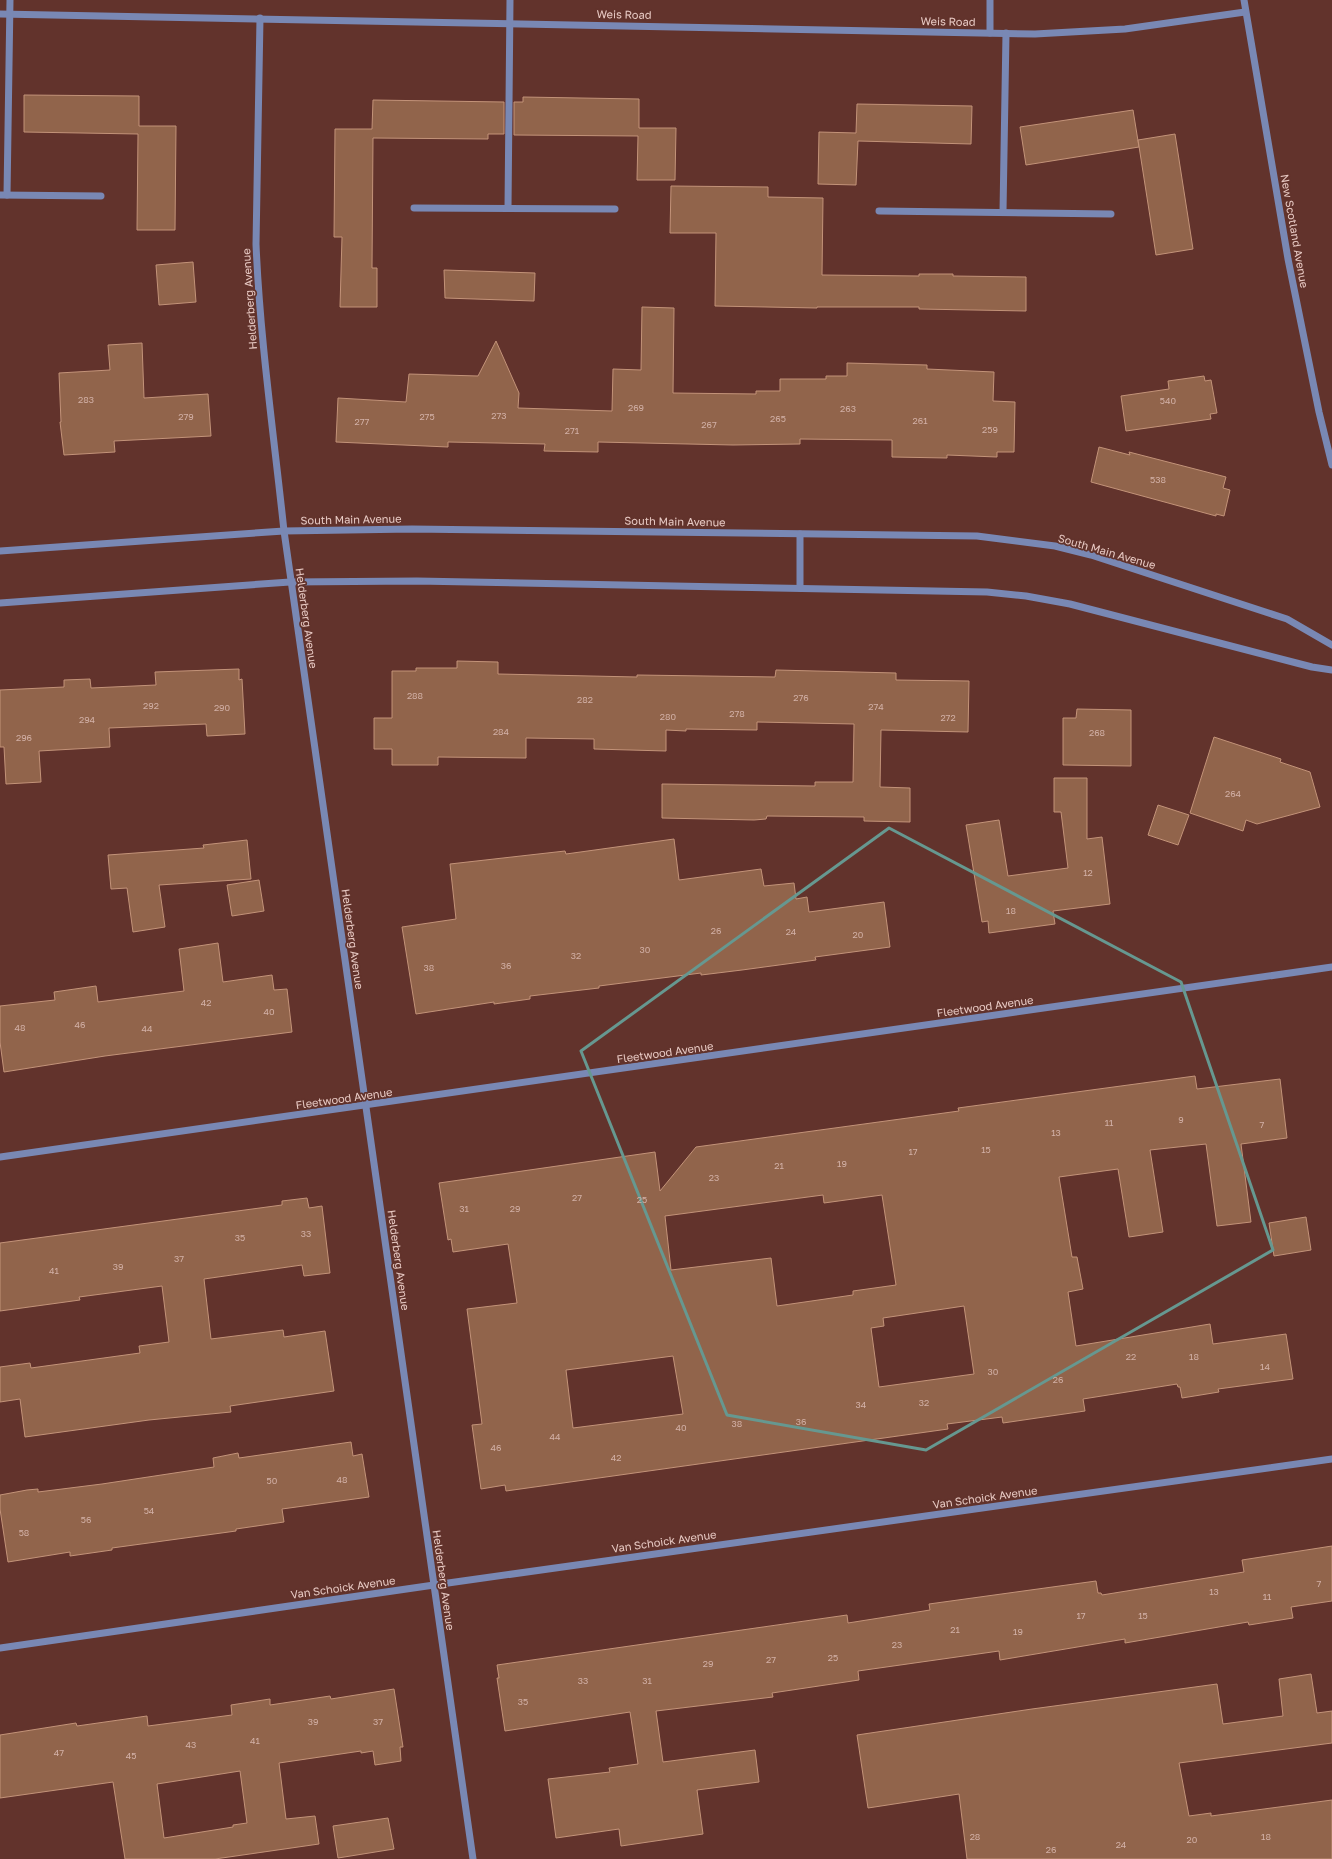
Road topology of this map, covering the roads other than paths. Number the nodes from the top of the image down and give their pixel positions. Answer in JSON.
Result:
{"nodes":[{"id":1,"x":10,"y":0,"type":"edge"},
{"id":2,"x":510,"y":0,"type":"edge"},
{"id":3,"x":990,"y":0,"type":"edge"},
{"id":4,"x":1244,"y":0,"type":"edge"},
{"id":5,"x":1245,"y":12,"type":"junction"},
{"id":6,"x":0,"y":14,"type":"edge"},
{"id":7,"x":9,"y":14,"type":"junction"},
{"id":8,"x":260,"y":18,"type":"junction"},
{"id":9,"x":510,"y":23,"type":"junction"},
{"id":10,"x":990,"y":33,"type":"junction"},
{"id":11,"x":1006,"y":33,"type":"junction"},
{"id":12,"x":4,"y":195,"type":"edge"},
{"id":13,"x":101,"y":196,"type":"dead end"},
{"id":14,"x":414,"y":208,"type":"dead end"},
{"id":15,"x":508,"y":208,"type":"junction"},
{"id":16,"x":615,"y":209,"type":"dead end"},
{"id":17,"x":879,"y":211,"type":"dead end"},
{"id":18,"x":1003,"y":212,"type":"junction"},
{"id":19,"x":1111,"y":214,"type":"dead end"},
{"id":20,"x":1332,"y":465,"type":"edge"},
{"id":21,"x":284,"y":532,"type":"junction"},
{"id":22,"x":800,"y":534,"type":"junction"},
{"id":23,"x":0,"y":551,"type":"edge"},
{"id":24,"x":290,"y":582,"type":"junction"},
{"id":25,"x":800,"y":588,"type":"junction"},
{"id":26,"x":0,"y":602,"type":"edge"},
{"id":27,"x":1332,"y":645,"type":"edge"},
{"id":28,"x":1332,"y":670,"type":"edge"},
{"id":29,"x":1332,"y":968,"type":"edge"},
{"id":30,"x":367,"y":1106,"type":"junction"},
{"id":31,"x":0,"y":1157,"type":"edge"},
{"id":32,"x":1332,"y":1459,"type":"edge"},
{"id":33,"x":434,"y":1585,"type":"junction"},
{"id":34,"x":0,"y":1648,"type":"edge"},
{"id":35,"x":473,"y":1859,"type":"edge"}],
"edges":[{"from":1,"to":7,"type":"street"},
{"from":2,"to":9,"type":"street"},
{"from":3,"to":10,"type":"street"},
{"from":4,"to":5,"type":"street","name":"New Scotland Avenue"},
{"from":5,"to":11,"type":"street","name":"Weis Road"},
{"from":5,"to":20,"type":"street","name":"New Scotland Avenue"},
{"from":6,"to":7,"type":"street","name":"Weis Road"},
{"from":7,"to":8,"type":"street","name":"Weis Road"},
{"from":7,"to":12,"type":"street"},
{"from":8,"to":9,"type":"street","name":"Weis Road"},
{"from":8,"to":21,"type":"street","name":"Helderberg Avenue"},
{"from":9,"to":10,"type":"street","name":"Weis Road"},
{"from":9,"to":15,"type":"street"},
{"from":10,"to":11,"type":"street","name":"Weis Road"},
{"from":11,"to":18,"type":"street"},
{"from":12,"to":13,"type":"street"},
{"from":14,"to":15,"type":"street"},
{"from":15,"to":16,"type":"street"},
{"from":17,"to":18,"type":"street"},
{"from":18,"to":19,"type":"street"},
{"from":21,"to":22,"type":"street","name":"South Main Avenue"},
{"from":21,"to":23,"type":"street","name":"South Main Avenue"},
{"from":21,"to":24,"type":"street","name":"Helderberg Avenue"},
{"from":22,"to":25,"type":"street"},
{"from":22,"to":27,"type":"street","name":"South Main Avenue"},
{"from":24,"to":25,"type":"street"},
{"from":24,"to":26,"type":"street"},
{"from":24,"to":30,"type":"street","name":"Helderberg Avenue"},
{"from":25,"to":28,"type":"street"},
{"from":29,"to":30,"type":"street","name":"Fleetwood Avenue"},
{"from":30,"to":31,"type":"street","name":"Fleetwood Avenue"},
{"from":30,"to":33,"type":"street","name":"Helderberg Avenue"},
{"from":32,"to":33,"type":"street","name":"Van Schoick Avenue"},
{"from":33,"to":34,"type":"street","name":"Van Schoick Avenue"},
{"from":33,"to":35,"type":"street","name":"Helderberg Avenue"}]}
